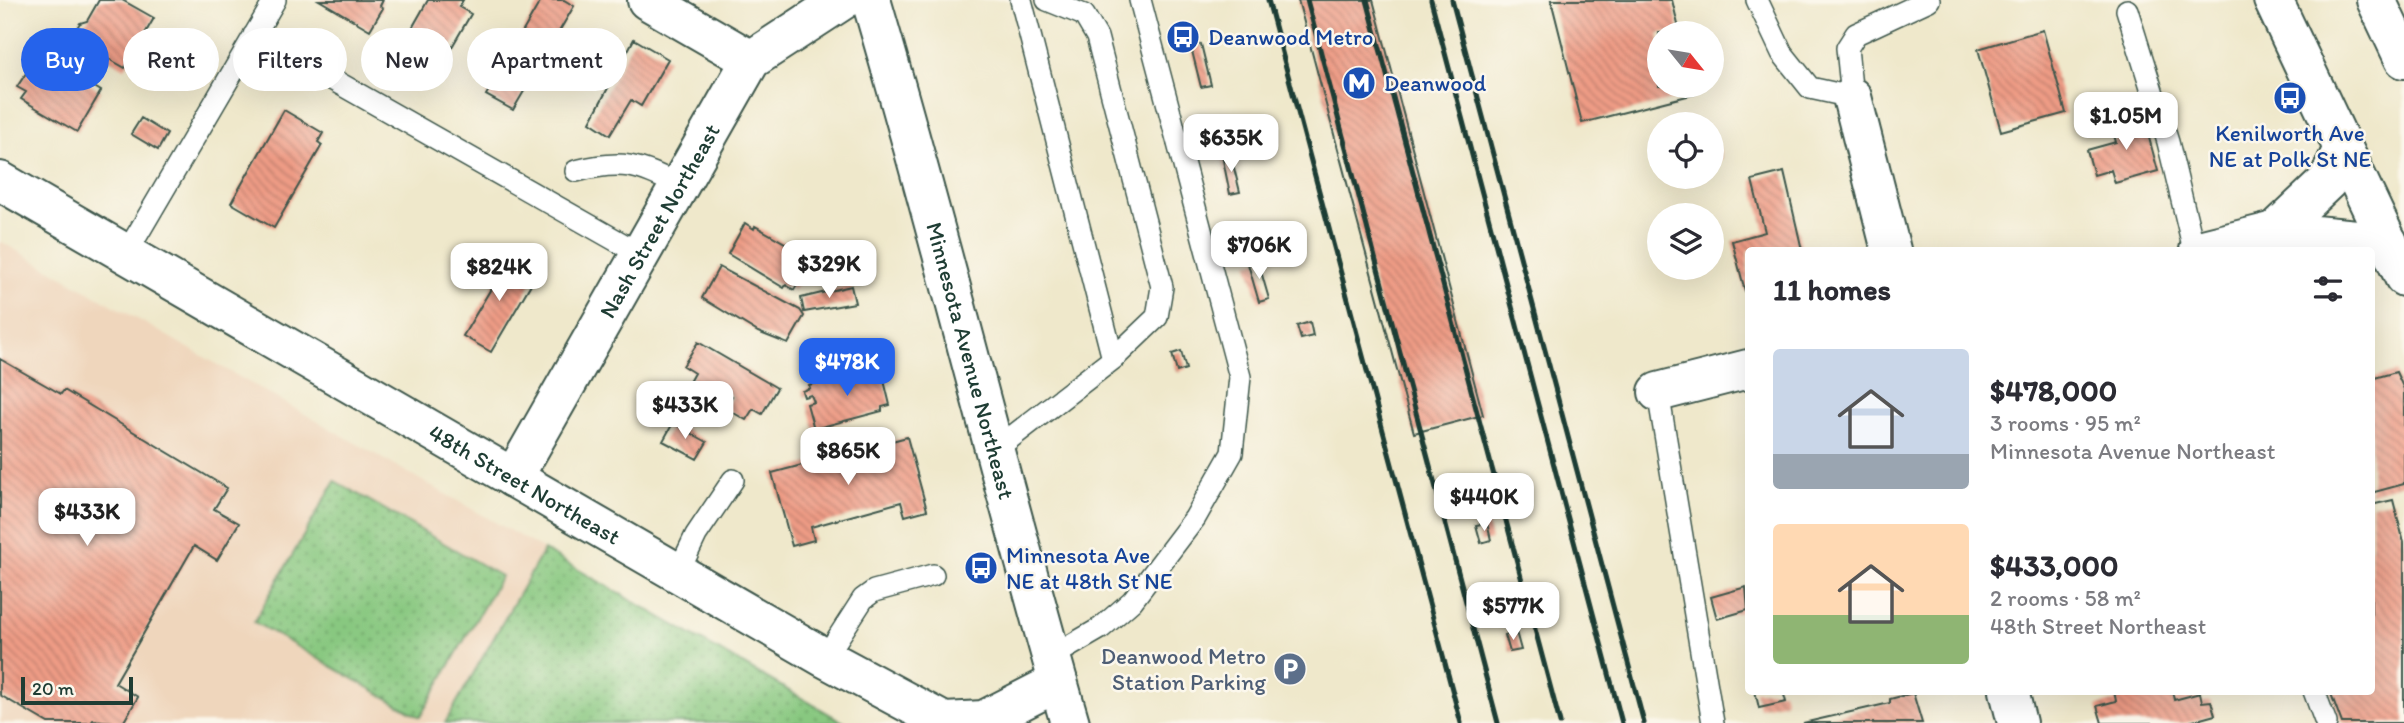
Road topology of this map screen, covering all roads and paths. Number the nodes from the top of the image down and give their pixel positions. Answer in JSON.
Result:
{"nodes":[{"id":1,"x":275,"y":0,"type":"edge"},
{"id":2,"x":647,"y":0,"type":"edge"},
{"id":3,"x":843,"y":0,"type":"edge"},
{"id":4,"x":871,"y":0,"type":"edge"},
{"id":5,"x":1021,"y":0,"type":"edge"},
{"id":6,"x":1047,"y":0,"type":"edge"},
{"id":7,"x":1140,"y":0,"type":"edge"},
{"id":8,"x":1757,"y":0,"type":"edge"},
{"id":9,"x":1929,"y":0,"type":"edge"},
{"id":10,"x":2273,"y":0,"type":"edge"},
{"id":11,"x":2376,"y":0,"type":"edge"},
{"id":12,"x":1894,"y":7,"type":"edge"},
{"id":13,"x":2126,"y":10,"type":"dead end"},
{"id":14,"x":259,"y":28,"type":"edge"},
{"id":15,"x":2404,"y":59,"type":"edge"},
{"id":16,"x":751,"y":60,"type":"junction"},
{"id":17,"x":233,"y":72,"type":"edge"},
{"id":18,"x":347,"y":89,"type":"edge"},
{"id":19,"x":1852,"y":97,"type":"junction"},
{"id":20,"x":2343,"y":148,"type":"junction"},
{"id":21,"x":576,"y":171,"type":"dead end"},
{"id":22,"x":0,"y":181,"type":"edge"},
{"id":23,"x":679,"y":185,"type":"junction"},
{"id":24,"x":2275,"y":231,"type":"junction"},
{"id":25,"x":2388,"y":242,"type":"junction"},
{"id":26,"x":1890,"y":247,"type":"edge"},
{"id":27,"x":2193,"y":247,"type":"edge"},
{"id":28,"x":2211,"y":247,"type":"edge"},
{"id":29,"x":127,"y":254,"type":"junction"},
{"id":30,"x":640,"y":254,"type":"junction"},
{"id":31,"x":2404,"y":277,"type":"edge"},
{"id":32,"x":1113,"y":359,"type":"junction"},
{"id":33,"x":1745,"y":370,"type":"edge"},
{"id":34,"x":1658,"y":392,"type":"joint"},
{"id":35,"x":996,"y":449,"type":"junction"},
{"id":36,"x":513,"y":478,"type":"junction"},
{"id":37,"x":733,"y":480,"type":"dead end"},
{"id":38,"x":678,"y":573,"type":"junction"},
{"id":39,"x":933,"y":575,"type":"dead end"},
{"id":40,"x":825,"y":658,"type":"junction"},
{"id":41,"x":1054,"y":670,"type":"junction"},
{"id":42,"x":2010,"y":695,"type":"edge"},
{"id":43,"x":2316,"y":695,"type":"edge"},
{"id":44,"x":1070,"y":723,"type":"edge"},
{"id":45,"x":1713,"y":723,"type":"edge"},
{"id":46,"x":2017,"y":723,"type":"edge"},
{"id":47,"x":2326,"y":723,"type":"edge"}],
"edges":[{"from":1,"to":14,"type":"lane"},
{"from":2,"to":16,"type":"main road"},
{"from":3,"to":16,"type":"main road","name":"Nash Street Northeast"},
{"from":4,"to":35,"type":"main road","name":"Minnesota Avenue Northeast"},
{"from":5,"to":32,"type":"lane"},
{"from":6,"to":32,"type":"lane"},
{"from":7,"to":41,"type":"lane"},
{"from":8,"to":19,"type":"lane"},
{"from":9,"to":12,"type":"lane"},
{"from":10,"to":20,"type":"main road"},
{"from":11,"to":15,"type":"main road"},
{"from":12,"to":19,"type":"lane"},
{"from":13,"to":27,"type":"lane"},
{"from":16,"to":23,"type":"main road","name":"Nash Street Northeast"},
{"from":17,"to":29,"type":"lane"},
{"from":18,"to":30,"type":"lane"},
{"from":19,"to":26,"type":"main road"},
{"from":20,"to":24,"type":"main road"},
{"from":20,"to":25,"type":"main road"},
{"from":21,"to":23,"type":"lane"},
{"from":22,"to":29,"type":"main road","name":"48th Street Northeast"},
{"from":23,"to":30,"type":"main road","name":"Nash Street Northeast"},
{"from":24,"to":25,"type":"main road"},
{"from":24,"to":28,"type":"main road"},
{"from":25,"to":31,"type":"main road"},
{"from":29,"to":36,"type":"main road","name":"48th Street Northeast"},
{"from":30,"to":36,"type":"main road","name":"Nash Street Northeast"},
{"from":32,"to":35,"type":"lane"},
{"from":33,"to":34,"type":"main road"},
{"from":34,"to":45,"type":"lane"},
{"from":35,"to":41,"type":"main road","name":"Minnesota Avenue Northeast"},
{"from":36,"to":38,"type":"main road","name":"48th Street Northeast"},
{"from":37,"to":38,"type":"lane"},
{"from":38,"to":40,"type":"main road","name":"48th Street Northeast"},
{"from":39,"to":40,"type":"lane"},
{"from":40,"to":41,"type":"main road","name":"48th Street Northeast"},
{"from":41,"to":44,"type":"main road","name":"Minnesota Avenue Northeast"},
{"from":42,"to":46,"type":"main road"},
{"from":43,"to":47,"type":"lane"}]}
